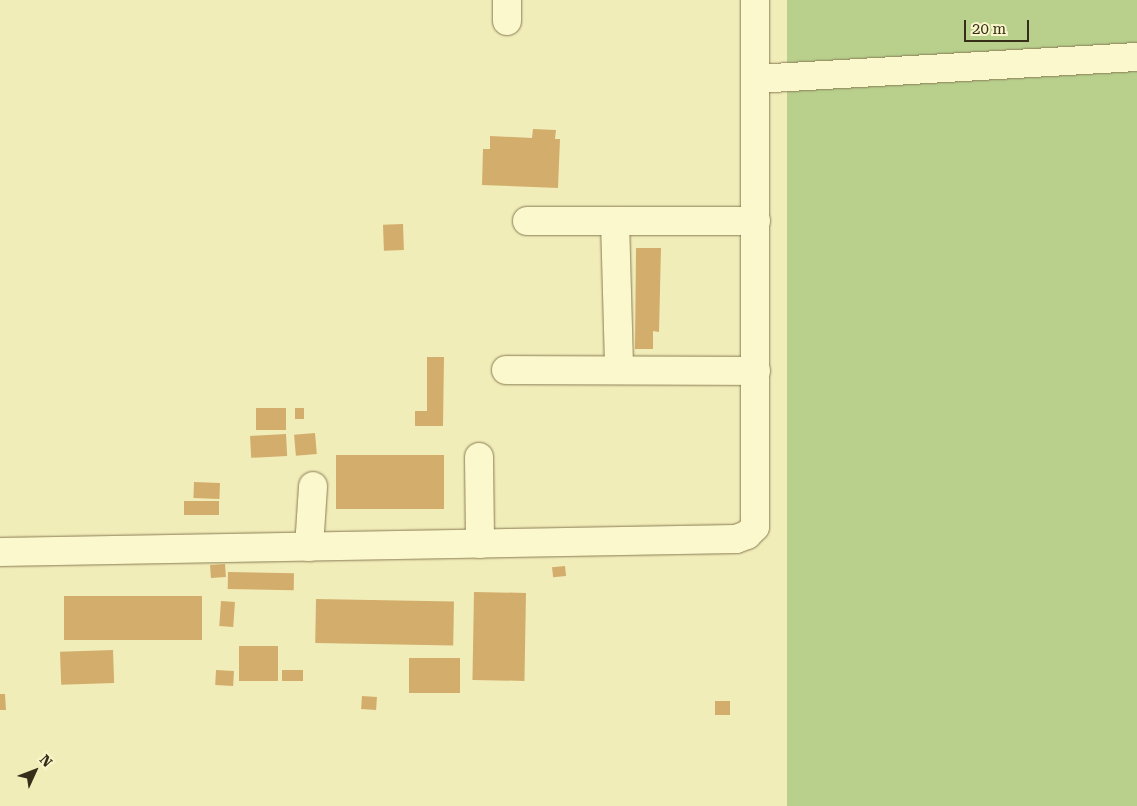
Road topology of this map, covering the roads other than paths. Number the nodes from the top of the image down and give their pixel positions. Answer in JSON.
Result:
{"nodes":[{"id":1,"x":755,"y":0,"type":"edge"},
{"id":2,"x":1137,"y":56,"type":"edge"},
{"id":3,"x":755,"y":79,"type":"junction"},
{"id":4,"x":615,"y":220,"type":"junction"},
{"id":5,"x":527,"y":221,"type":"dead end"},
{"id":6,"x":756,"y":221,"type":"junction"},
{"id":7,"x":619,"y":368,"type":"junction"},
{"id":8,"x":506,"y":370,"type":"dead end"},
{"id":9,"x":756,"y":371,"type":"junction"},
{"id":10,"x":479,"y":457,"type":"dead end"},
{"id":11,"x":313,"y":486,"type":"dead end"},
{"id":12,"x":480,"y":544,"type":"junction"},
{"id":13,"x":309,"y":547,"type":"junction"},
{"id":14,"x":0,"y":552,"type":"edge"}],
"edges":[{"from":1,"to":3,"type":"street"},
{"from":2,"to":3,"type":"street"},
{"from":3,"to":6,"type":"street"},
{"from":4,"to":5,"type":"street"},
{"from":4,"to":6,"type":"street"},
{"from":4,"to":7,"type":"street"},
{"from":6,"to":9,"type":"street"},
{"from":7,"to":8,"type":"street"},
{"from":7,"to":9,"type":"street"},
{"from":9,"to":12,"type":"street"},
{"from":10,"to":12,"type":"street"},
{"from":11,"to":13,"type":"street"},
{"from":12,"to":13,"type":"street"},
{"from":13,"to":14,"type":"street"}]}
